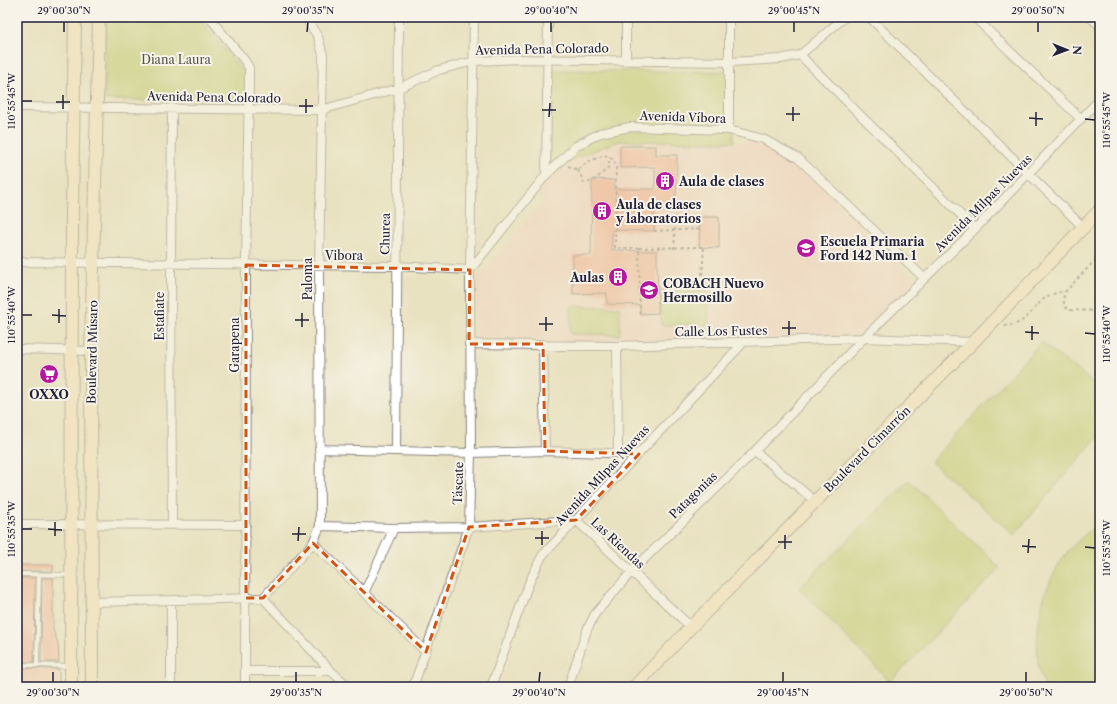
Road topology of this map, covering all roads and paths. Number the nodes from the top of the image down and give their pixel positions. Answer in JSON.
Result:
{"nodes":[{"id":1,"x":75,"y":17,"type":"edge"},
{"id":2,"x":99,"y":17,"type":"edge"},
{"id":3,"x":210,"y":17,"type":"edge"},
{"id":4,"x":305,"y":17,"type":"edge"},
{"id":5,"x":399,"y":17,"type":"edge"},
{"id":6,"x":474,"y":17,"type":"edge"},
{"id":7,"x":548,"y":17,"type":"edge"},
{"id":8,"x":626,"y":17,"type":"edge"},
{"id":9,"x":729,"y":17,"type":"edge"},
{"id":10,"x":845,"y":17,"type":"edge"},
{"id":11,"x":869,"y":17,"type":"edge"},
{"id":12,"x":974,"y":17,"type":"edge"},
{"id":13,"x":1090,"y":17,"type":"edge"},
{"id":14,"x":1100,"y":26,"type":"edge"},
{"id":15,"x":800,"y":55,"type":"junction"},
{"id":16,"x":548,"y":59,"type":"junction"},
{"id":17,"x":474,"y":60,"type":"junction"},
{"id":18,"x":626,"y":61,"type":"junction"},
{"id":19,"x":730,"y":62,"type":"junction"},
{"id":20,"x":399,"y":88,"type":"junction"},
{"id":21,"x":1100,"y":99,"type":"edge"},
{"id":22,"x":17,"y":107,"type":"edge"},
{"id":23,"x":74,"y":108,"type":"junction"},
{"id":24,"x":97,"y":108,"type":"junction"},
{"id":25,"x":172,"y":108,"type":"junction"},
{"id":26,"x":249,"y":109,"type":"junction"},
{"id":27,"x":321,"y":110,"type":"junction"},
{"id":28,"x":1080,"y":118,"type":"junction"},
{"id":29,"x":729,"y":130,"type":"junction"},
{"id":30,"x":609,"y":157,"type":"junction"},
{"id":31,"x":559,"y":162,"type":"junction"},
{"id":32,"x":578,"y":170,"type":"junction"},
{"id":33,"x":1028,"y":174,"type":"junction"},
{"id":34,"x":546,"y":175,"type":"junction"},
{"id":35,"x":676,"y":207,"type":"dead end"},
{"id":36,"x":1100,"y":210,"type":"edge"},
{"id":37,"x":1083,"y":227,"type":"junction"},
{"id":38,"x":700,"y":228,"type":"dead end"},
{"id":39,"x":675,"y":229,"type":"junction"},
{"id":40,"x":975,"y":229,"type":"junction"},
{"id":41,"x":654,"y":230,"type":"dead end"},
{"id":42,"x":639,"y":248,"type":"junction"},
{"id":43,"x":674,"y":249,"type":"junction"},
{"id":44,"x":1100,"y":256,"type":"edge"},
{"id":45,"x":17,"y":262,"type":"edge"},
{"id":46,"x":73,"y":263,"type":"junction"},
{"id":47,"x":93,"y":264,"type":"junction"},
{"id":48,"x":171,"y":264,"type":"junction"},
{"id":49,"x":246,"y":265,"type":"junction"},
{"id":50,"x":396,"y":266,"type":"junction"},
{"id":51,"x":319,"y":267,"type":"junction"},
{"id":52,"x":470,"y":270,"type":"junction"},
{"id":53,"x":702,"y":276,"type":"dead end"},
{"id":54,"x":924,"y":278,"type":"junction"},
{"id":55,"x":1066,"y":291,"type":"junction"},
{"id":56,"x":1100,"y":311,"type":"edge"},
{"id":57,"x":640,"y":314,"type":"dead end"},
{"id":58,"x":989,"y":326,"type":"junction"},
{"id":59,"x":864,"y":338,"type":"junction"},
{"id":60,"x":973,"y":342,"type":"junction"},
{"id":61,"x":743,"y":343,"type":"junction"},
{"id":62,"x":469,"y":344,"type":"junction"},
{"id":63,"x":543,"y":344,"type":"junction"},
{"id":64,"x":617,"y":346,"type":"junction"},
{"id":65,"x":17,"y":349,"type":"edge"},
{"id":66,"x":72,"y":350,"type":"junction"},
{"id":67,"x":92,"y":351,"type":"junction"},
{"id":68,"x":319,"y":449,"type":"junction"},
{"id":69,"x":396,"y":451,"type":"junction"},
{"id":70,"x":545,"y":451,"type":"junction"},
{"id":71,"x":756,"y":451,"type":"junction"},
{"id":72,"x":618,"y":452,"type":"junction"},
{"id":73,"x":471,"y":453,"type":"junction"},
{"id":74,"x":639,"y":454,"type":"junction"},
{"id":75,"x":815,"y":501,"type":"junction"},
{"id":76,"x":576,"y":520,"type":"junction"},
{"id":77,"x":17,"y":524,"type":"edge"},
{"id":78,"x":71,"y":524,"type":"junction"},
{"id":79,"x":92,"y":524,"type":"junction"},
{"id":80,"x":172,"y":524,"type":"junction"},
{"id":81,"x":246,"y":526,"type":"junction"},
{"id":82,"x":320,"y":526,"type":"junction"},
{"id":83,"x":469,"y":527,"type":"junction"},
{"id":84,"x":394,"y":528,"type":"junction"},
{"id":85,"x":313,"y":543,"type":"junction"},
{"id":86,"x":632,"y":571,"type":"junction"},
{"id":87,"x":17,"y":574,"type":"edge"},
{"id":88,"x":39,"y":575,"type":"junction"},
{"id":89,"x":72,"y":575,"type":"junction"},
{"id":90,"x":364,"y":594,"type":"junction"},
{"id":91,"x":246,"y":598,"type":"junction"},
{"id":92,"x":263,"y":598,"type":"junction"},
{"id":93,"x":171,"y":601,"type":"junction"},
{"id":94,"x":92,"y":602,"type":"junction"},
{"id":95,"x":691,"y":627,"type":"junction"},
{"id":96,"x":426,"y":652,"type":"junction"},
{"id":97,"x":17,"y":665,"type":"edge"},
{"id":98,"x":37,"y":665,"type":"junction"},
{"id":99,"x":71,"y":666,"type":"junction"},
{"id":100,"x":245,"y":671,"type":"junction"},
{"id":101,"x":331,"y":671,"type":"junction"},
{"id":102,"x":71,"y":687,"type":"edge"},
{"id":103,"x":92,"y":687,"type":"edge"},
{"id":104,"x":171,"y":687,"type":"edge"},
{"id":105,"x":245,"y":687,"type":"edge"},
{"id":106,"x":349,"y":687,"type":"edge"},
{"id":107,"x":413,"y":687,"type":"edge"},
{"id":108,"x":491,"y":687,"type":"edge"},
{"id":109,"x":568,"y":687,"type":"edge"},
{"id":110,"x":634,"y":687,"type":"edge"}],
"edges":[{"from":1,"to":23,"type":"street","name":"Boulevard Músaro"},
{"from":2,"to":24,"type":"street","name":"Boulevard Músaro"},
{"from":3,"to":26,"type":"street","name":"Garapena"},
{"from":4,"to":27,"type":"street","name":"Paloma"},
{"from":5,"to":20,"type":"street","name":"Churea"},
{"from":6,"to":17,"type":"street","name":"Táscate"},
{"from":7,"to":16,"type":"street"},
{"from":8,"to":18,"type":"street"},
{"from":9,"to":19,"type":"street"},
{"from":10,"to":15,"type":"street"},
{"from":11,"to":33,"type":"street"},
{"from":12,"to":28,"type":"street"},
{"from":13,"to":14,"type":"street"},
{"from":15,"to":19,"type":"street","name":"Avenida Pena Colorado"},
{"from":15,"to":40,"type":"street"},
{"from":16,"to":17,"type":"street","name":"Avenida Pena Colorado"},
{"from":16,"to":18,"type":"street","name":"Avenida Pena Colorado"},
{"from":16,"to":34,"type":"street"},
{"from":17,"to":20,"type":"street","name":"Avenida Pena Colorado"},
{"from":17,"to":52,"type":"street","name":"Táscate"},
{"from":18,"to":19,"type":"street","name":"Avenida Pena Colorado"},
{"from":19,"to":29,"type":"street"},
{"from":20,"to":27,"type":"street","name":"Avenida Pena Colorado"},
{"from":20,"to":50,"type":"street","name":"Churea"},
{"from":21,"to":28,"type":"street","name":"Avenida Milpas Nuevas"},
{"from":22,"to":23,"type":"street","name":"Avenida Pena Colorado"},
{"from":23,"to":24,"type":"street","name":"Avenida Pena Colorado"},
{"from":23,"to":46,"type":"street","name":"Boulevard Músaro"},
{"from":24,"to":25,"type":"street","name":"Avenida Pena Colorado"},
{"from":24,"to":47,"type":"street","name":"Boulevard Músaro"},
{"from":25,"to":26,"type":"street","name":"Avenida Pena Colorado"},
{"from":25,"to":48,"type":"street","name":"Estafiate"},
{"from":26,"to":27,"type":"street","name":"Avenida Pena Colorado"},
{"from":26,"to":49,"type":"street","name":"Garapena"},
{"from":27,"to":51,"type":"street","name":"Paloma"},
{"from":28,"to":33,"type":"street","name":"Avenida Milpas Nuevas"},
{"from":29,"to":31,"type":"street","name":"Avenida Víbora"},
{"from":29,"to":54,"type":"street","name":"Avenida Víbora"},
{"from":30,"to":32,"type":"path"},
{"from":30,"to":32,"type":"path"},
{"from":30,"to":42,"type":"path"},
{"from":31,"to":32,"type":"path"},
{"from":31,"to":34,"type":"street","name":"Avenida Víbora"},
{"from":33,"to":37,"type":"street"},
{"from":33,"to":40,"type":"street","name":"Avenida Milpas Nuevas"},
{"from":34,"to":52,"type":"street"},
{"from":35,"to":39,"type":"path"},
{"from":36,"to":37,"type":"street","name":"Boulevard Cimarrón"},
{"from":37,"to":58,"type":"street","name":"Boulevard Cimarrón"},
{"from":38,"to":39,"type":"path"},
{"from":39,"to":41,"type":"path"},
{"from":39,"to":43,"type":"path"},
{"from":40,"to":54,"type":"street","name":"Avenida Milpas Nuevas"},
{"from":42,"to":43,"type":"path"},
{"from":42,"to":57,"type":"path"},
{"from":43,"to":53,"type":"path"},
{"from":44,"to":55,"type":"path"},
{"from":45,"to":46,"type":"street","name":"Vibora"},
{"from":46,"to":47,"type":"street","name":"Vibora"},
{"from":46,"to":66,"type":"street","name":"Boulevard Músaro"},
{"from":47,"to":48,"type":"street","name":"Vibora"},
{"from":47,"to":67,"type":"street","name":"Boulevard Músaro"},
{"from":48,"to":49,"type":"street","name":"Vibora"},
{"from":48,"to":80,"type":"street","name":"Estafiate"},
{"from":49,"to":51,"type":"street","name":"Vibora"},
{"from":49,"to":81,"type":"street","name":"Garapena"},
{"from":50,"to":51,"type":"street","name":"Vibora"},
{"from":50,"to":52,"type":"street","name":"Vibora"},
{"from":50,"to":69,"type":"street","name":"Churea"},
{"from":51,"to":68,"type":"street","name":"Paloma"},
{"from":52,"to":62,"type":"street","name":"Táscate"},
{"from":54,"to":59,"type":"street","name":"Avenida Milpas Nuevas"},
{"from":55,"to":56,"type":"path"},
{"from":55,"to":58,"type":"path"},
{"from":58,"to":60,"type":"street","name":"Boulevard Cimarrón"},
{"from":59,"to":60,"type":"street","name":"Calle Los Fustes"},
{"from":59,"to":61,"type":"street","name":"Calle Los Fustes"},
{"from":59,"to":71,"type":"street","name":"Patagonias"},
{"from":60,"to":75,"type":"street","name":"Boulevard Cimarrón"},
{"from":61,"to":64,"type":"street","name":"Calle Los Fustes"},
{"from":61,"to":74,"type":"street","name":"Avenida Milpas Nuevas"},
{"from":62,"to":63,"type":"street","name":"Calle Los Fustes"},
{"from":62,"to":73,"type":"street","name":"Táscate"},
{"from":63,"to":64,"type":"street","name":"Calle Los Fustes"},
{"from":63,"to":70,"type":"street"},
{"from":64,"to":72,"type":"street"},
{"from":65,"to":66,"type":"street"},
{"from":66,"to":67,"type":"street"},
{"from":66,"to":78,"type":"street","name":"Boulevard Músaro"},
{"from":67,"to":79,"type":"street","name":"Boulevard Músaro"},
{"from":68,"to":69,"type":"street"},
{"from":68,"to":82,"type":"street","name":"Paloma"},
{"from":69,"to":73,"type":"street"},
{"from":70,"to":72,"type":"street"},
{"from":70,"to":73,"type":"street"},
{"from":71,"to":75,"type":"street"},
{"from":71,"to":86,"type":"street","name":"Patagonias"},
{"from":72,"to":74,"type":"street"},
{"from":73,"to":83,"type":"street","name":"Táscate"},
{"from":74,"to":76,"type":"street","name":"Avenida Milpas Nuevas"},
{"from":75,"to":95,"type":"street","name":"Boulevard Cimarrón"},
{"from":76,"to":83,"type":"street","name":"Las Riendas"},
{"from":76,"to":86,"type":"street","name":"Las Riendas"},
{"from":76,"to":108,"type":"street","name":"Avenida Milpas Nuevas"},
{"from":77,"to":78,"type":"street"},
{"from":78,"to":79,"type":"street"},
{"from":78,"to":89,"type":"street","name":"Boulevard Músaro"},
{"from":79,"to":80,"type":"street"},
{"from":79,"to":94,"type":"street","name":"Boulevard Músaro"},
{"from":80,"to":81,"type":"street"},
{"from":81,"to":91,"type":"street","name":"Garapena"},
{"from":82,"to":84,"type":"street","name":"Las Riendas"},
{"from":82,"to":85,"type":"street","name":"Paloma"},
{"from":83,"to":84,"type":"street","name":"Las Riendas"},
{"from":83,"to":96,"type":"street","name":"Táscate"},
{"from":84,"to":90,"type":"street"},
{"from":85,"to":90,"type":"street"},
{"from":85,"to":92,"type":"street","name":"Paloma"},
{"from":86,"to":95,"type":"street","name":"Las Riendas"},
{"from":86,"to":109,"type":"street","name":"Patagonias"},
{"from":87,"to":88,"type":"lane"},
{"from":88,"to":89,"type":"lane"},
{"from":88,"to":98,"type":"lane"},
{"from":89,"to":99,"type":"street","name":"Boulevard Músaro"},
{"from":90,"to":96,"type":"street"},
{"from":91,"to":92,"type":"street"},
{"from":91,"to":93,"type":"street"},
{"from":91,"to":100,"type":"street","name":"Garapena"},
{"from":92,"to":101,"type":"street"},
{"from":93,"to":94,"type":"street"},
{"from":93,"to":104,"type":"street"},
{"from":94,"to":103,"type":"street","name":"Boulevard Músaro"},
{"from":95,"to":110,"type":"street","name":"Boulevard Cimarrón"},
{"from":96,"to":107,"type":"street","name":"Táscate"},
{"from":97,"to":98,"type":"lane"},
{"from":98,"to":99,"type":"lane"},
{"from":99,"to":102,"type":"street","name":"Boulevard Músaro"},
{"from":100,"to":101,"type":"street"},
{"from":100,"to":105,"type":"street","name":"Garapena"},
{"from":101,"to":106,"type":"street"}]}
